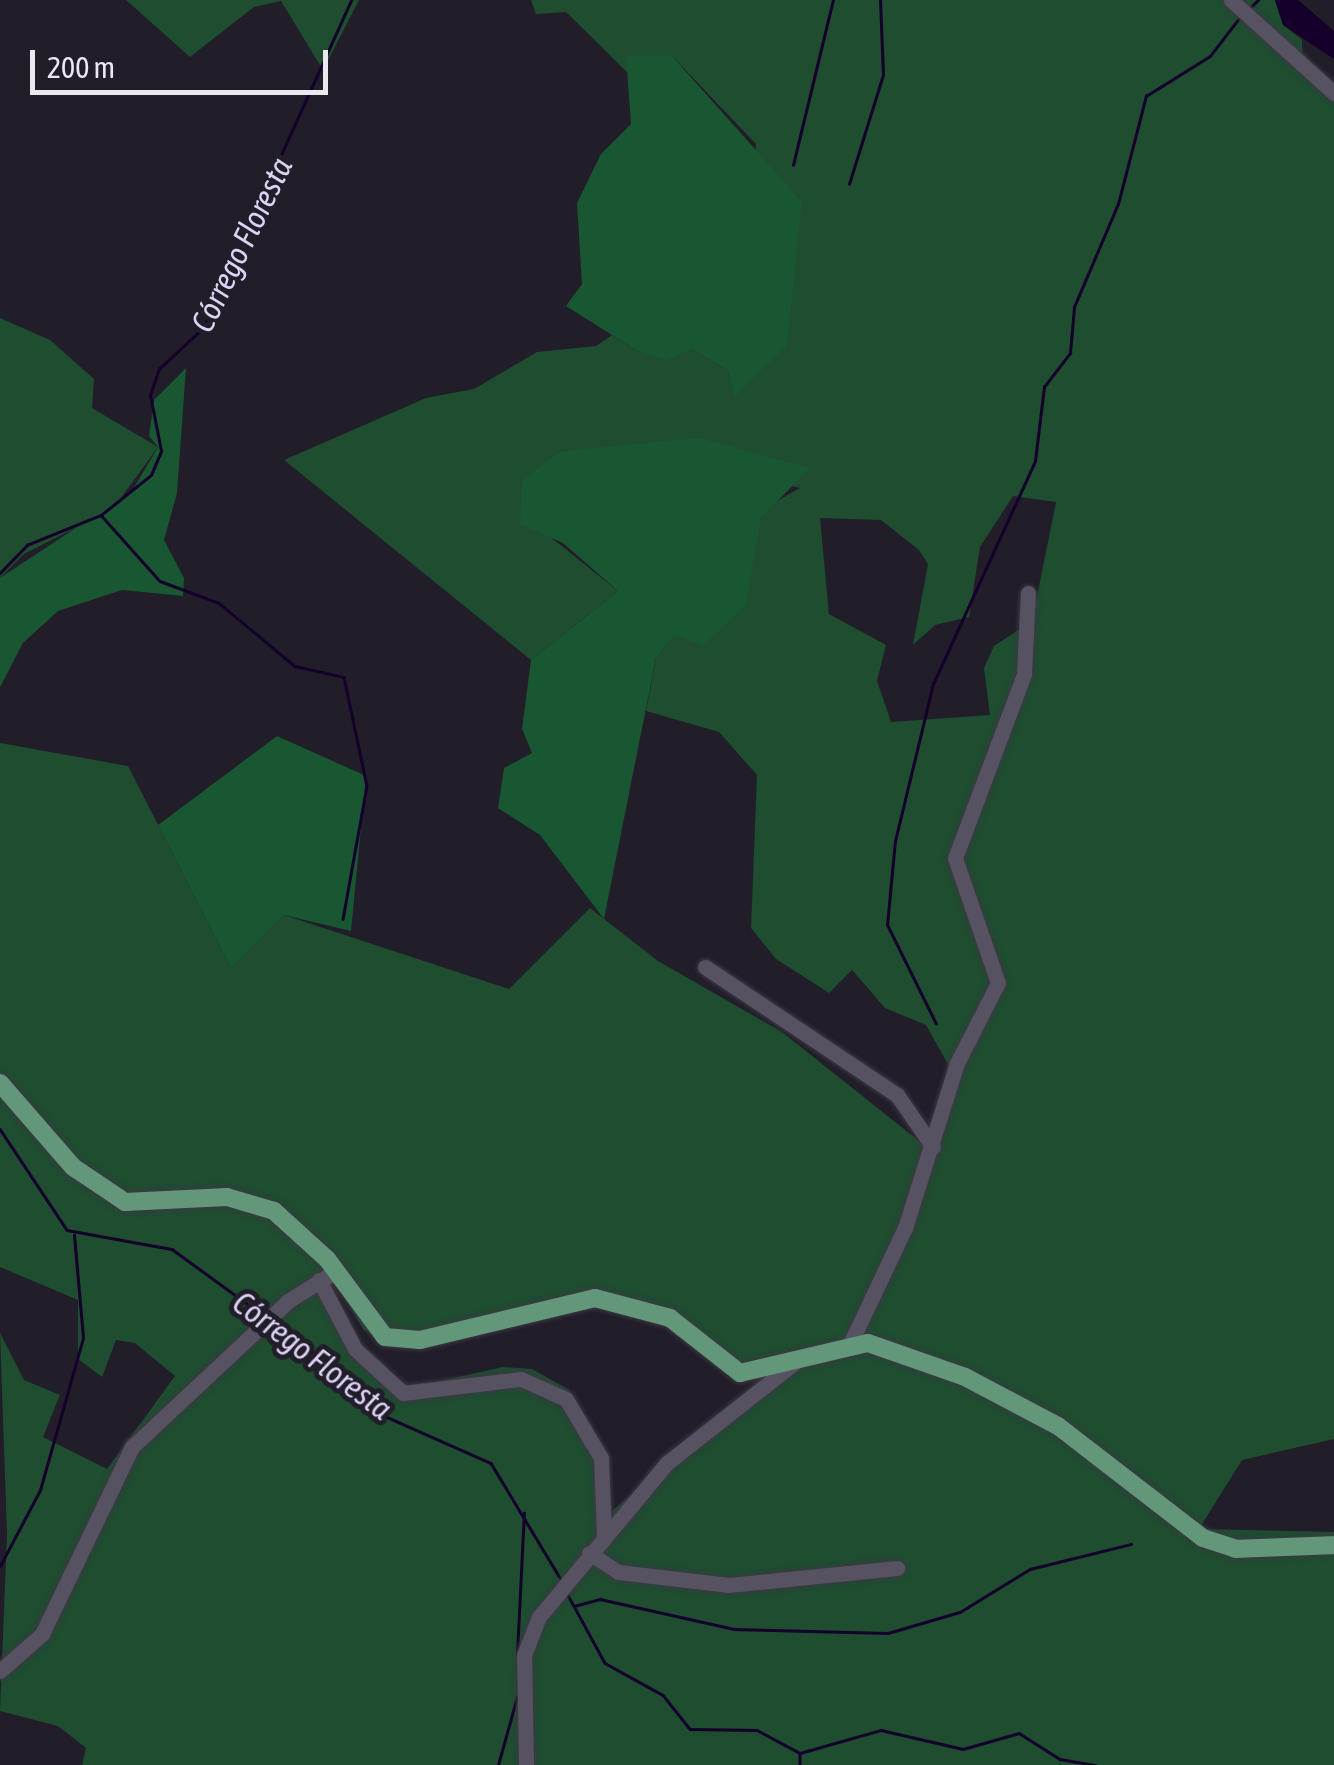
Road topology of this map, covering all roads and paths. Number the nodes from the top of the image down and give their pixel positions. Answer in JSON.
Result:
{"nodes":[{"id":1,"x":1231,"y":0,"type":"edge"},
{"id":2,"x":1334,"y":93,"type":"edge"},
{"id":3,"x":1028,"y":593,"type":"dead end"},
{"id":4,"x":705,"y":967,"type":"dead end"},
{"id":5,"x":0,"y":1083,"type":"edge"},
{"id":6,"x":933,"y":1148,"type":"junction"},
{"id":7,"x":336,"y":1270,"type":"junction"},
{"id":8,"x":319,"y":1280,"type":"junction"},
{"id":9,"x":851,"y":1342,"type":"junction"},
{"id":10,"x":799,"y":1359,"type":"junction"},
{"id":11,"x":604,"y":1537,"type":"junction"},
{"id":12,"x":1334,"y":1546,"type":"edge"},
{"id":13,"x":589,"y":1553,"type":"junction"},
{"id":14,"x":897,"y":1568,"type":"dead end"},
{"id":15,"x":0,"y":1671,"type":"edge"},
{"id":16,"x":526,"y":1765,"type":"edge"}],
"edges":[{"from":1,"to":2,"type":"street"},
{"from":3,"to":6,"type":"street"},
{"from":4,"to":6,"type":"street"},
{"from":5,"to":7,"type":"main road"},
{"from":6,"to":9,"type":"street"},
{"from":7,"to":8,"type":"street"},
{"from":7,"to":10,"type":"main road"},
{"from":8,"to":11,"type":"street"},
{"from":8,"to":15,"type":"street"},
{"from":9,"to":10,"type":"main road"},
{"from":9,"to":12,"type":"main road"},
{"from":10,"to":11,"type":"street"},
{"from":11,"to":13,"type":"street"},
{"from":13,"to":14,"type":"street"},
{"from":13,"to":16,"type":"street"}]}
